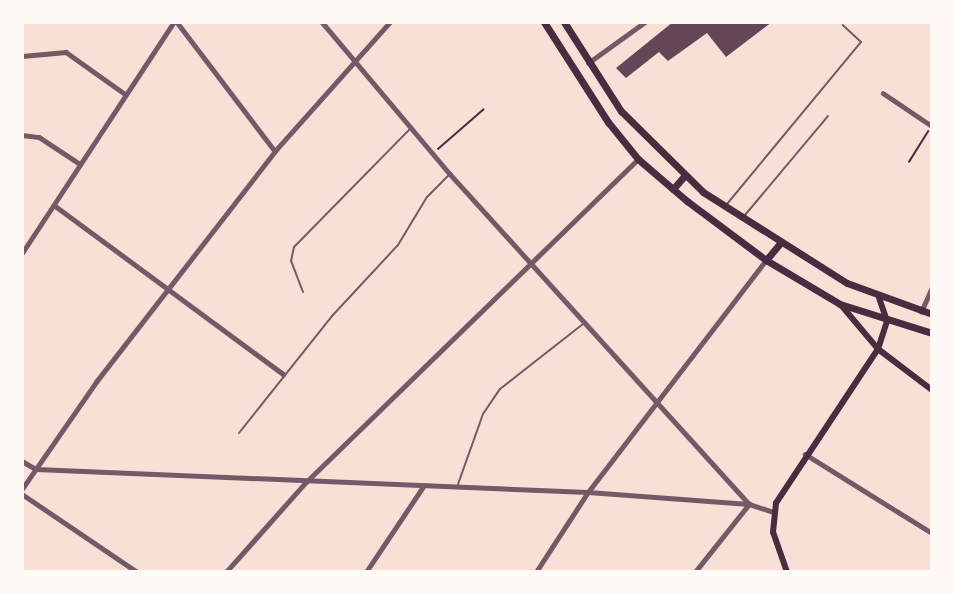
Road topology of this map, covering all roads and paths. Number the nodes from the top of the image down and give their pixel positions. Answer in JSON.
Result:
{"nodes":[{"id":1,"x":176,"y":22,"type":"edge"},
{"id":2,"x":322,"y":22,"type":"edge"},
{"id":3,"x":390,"y":22,"type":"edge"},
{"id":4,"x":544,"y":22,"type":"edge"},
{"id":5,"x":564,"y":22,"type":"edge"},
{"id":6,"x":645,"y":22,"type":"edge"},
{"id":7,"x":843,"y":25,"type":"dead end"},
{"id":8,"x":22,"y":56,"type":"edge"},
{"id":9,"x":355,"y":60,"type":"junction"},
{"id":10,"x":588,"y":63,"type":"junction"},
{"id":11,"x":883,"y":93,"type":"dead end"},
{"id":12,"x":125,"y":94,"type":"junction"},
{"id":13,"x":483,"y":110,"type":"dead end"},
{"id":14,"x":828,"y":116,"type":"dead end"},
{"id":15,"x":931,"y":125,"type":"edge"},
{"id":16,"x":411,"y":128,"type":"junction"},
{"id":17,"x":22,"y":135,"type":"edge"},
{"id":18,"x":275,"y":151,"type":"junction"},
{"id":19,"x":433,"y":154,"type":"junction"},
{"id":20,"x":638,"y":159,"type":"junction"},
{"id":21,"x":909,"y":162,"type":"dead end"},
{"id":22,"x":80,"y":164,"type":"junction"},
{"id":23,"x":450,"y":174,"type":"junction"},
{"id":24,"x":685,"y":175,"type":"junction"},
{"id":25,"x":673,"y":189,"type":"junction"},
{"id":26,"x":54,"y":205,"type":"junction"},
{"id":27,"x":725,"y":207,"type":"junction"},
{"id":28,"x":742,"y":218,"type":"junction"},
{"id":29,"x":780,"y":242,"type":"junction"},
{"id":30,"x":22,"y":254,"type":"edge"},
{"id":31,"x":766,"y":260,"type":"junction"},
{"id":32,"x":530,"y":264,"type":"junction"},
{"id":33,"x":932,"y":286,"type":"edge"},
{"id":34,"x":167,"y":288,"type":"junction"},
{"id":35,"x":303,"y":292,"type":"dead end"},
{"id":36,"x":879,"y":298,"type":"junction"},
{"id":37,"x":840,"y":304,"type":"junction"},
{"id":38,"x":921,"y":312,"type":"junction"},
{"id":39,"x":932,"y":314,"type":"edge"},
{"id":40,"x":887,"y":321,"type":"junction"},
{"id":41,"x":583,"y":324,"type":"junction"},
{"id":42,"x":932,"y":333,"type":"edge"},
{"id":43,"x":878,"y":349,"type":"junction"},
{"id":44,"x":283,"y":374,"type":"junction"},
{"id":45,"x":932,"y":390,"type":"edge"},
{"id":46,"x":654,"y":404,"type":"junction"},
{"id":47,"x":239,"y":433,"type":"dead end"},
{"id":48,"x":805,"y":454,"type":"junction"},
{"id":49,"x":22,"y":461,"type":"edge"},
{"id":50,"x":36,"y":469,"type":"junction"},
{"id":51,"x":306,"y":482,"type":"junction"},
{"id":52,"x":423,"y":487,"type":"junction"},
{"id":53,"x":457,"y":487,"type":"junction"},
{"id":54,"x":22,"y":489,"type":"edge"},
{"id":55,"x":588,"y":492,"type":"junction"},
{"id":56,"x":22,"y":494,"type":"edge"},
{"id":57,"x":749,"y":504,"type":"junction"},
{"id":58,"x":773,"y":512,"type":"junction"},
{"id":59,"x":932,"y":532,"type":"edge"},
{"id":60,"x":137,"y":572,"type":"edge"},
{"id":61,"x":226,"y":572,"type":"edge"},
{"id":62,"x":366,"y":572,"type":"edge"},
{"id":63,"x":536,"y":572,"type":"edge"},
{"id":64,"x":694,"y":572,"type":"edge"},
{"id":65,"x":787,"y":572,"type":"edge"}],
"edges":[{"from":1,"to":12,"type":"street"},
{"from":1,"to":18,"type":"street"},
{"from":2,"to":9,"type":"street"},
{"from":3,"to":9,"type":"street"},
{"from":4,"to":20,"type":"main road"},
{"from":5,"to":10,"type":"main road"},
{"from":6,"to":10,"type":"street"},
{"from":7,"to":27,"type":"lane"},
{"from":8,"to":12,"type":"street"},
{"from":9,"to":16,"type":"street"},
{"from":9,"to":18,"type":"street"},
{"from":10,"to":24,"type":"main road"},
{"from":11,"to":15,"type":"street"},
{"from":12,"to":22,"type":"street"},
{"from":13,"to":19,"type":"path"},
{"from":14,"to":28,"type":"lane"},
{"from":15,"to":21,"type":"path"},
{"from":16,"to":19,"type":"street"},
{"from":16,"to":35,"type":"lane"},
{"from":17,"to":22,"type":"street"},
{"from":18,"to":34,"type":"street"},
{"from":19,"to":23,"type":"street"},
{"from":20,"to":25,"type":"main road"},
{"from":20,"to":32,"type":"street"},
{"from":22,"to":26,"type":"street"},
{"from":23,"to":32,"type":"street"},
{"from":23,"to":44,"type":"lane"},
{"from":24,"to":25,"type":"main road"},
{"from":24,"to":27,"type":"main road"},
{"from":25,"to":31,"type":"main road"},
{"from":26,"to":30,"type":"street"},
{"from":26,"to":34,"type":"street"},
{"from":27,"to":28,"type":"main road"},
{"from":28,"to":29,"type":"main road"},
{"from":29,"to":31,"type":"main road"},
{"from":29,"to":36,"type":"main road"},
{"from":31,"to":37,"type":"main road"},
{"from":31,"to":46,"type":"street"},
{"from":32,"to":41,"type":"street"},
{"from":32,"to":51,"type":"street"},
{"from":33,"to":38,"type":"street"},
{"from":34,"to":44,"type":"street"},
{"from":34,"to":50,"type":"street"},
{"from":36,"to":38,"type":"main road"},
{"from":36,"to":40,"type":"main road"},
{"from":37,"to":40,"type":"main road"},
{"from":37,"to":43,"type":"main road"},
{"from":38,"to":39,"type":"main road"},
{"from":40,"to":42,"type":"main road"},
{"from":40,"to":43,"type":"main road"},
{"from":41,"to":46,"type":"street"},
{"from":41,"to":53,"type":"lane"},
{"from":43,"to":45,"type":"main road"},
{"from":43,"to":48,"type":"main road"},
{"from":44,"to":47,"type":"lane"},
{"from":46,"to":55,"type":"street"},
{"from":46,"to":57,"type":"street"},
{"from":48,"to":58,"type":"main road"},
{"from":48,"to":59,"type":"street"},
{"from":49,"to":50,"type":"street"},
{"from":50,"to":51,"type":"street"},
{"from":50,"to":54,"type":"street"},
{"from":51,"to":52,"type":"street"},
{"from":51,"to":61,"type":"street"},
{"from":52,"to":53,"type":"street"},
{"from":52,"to":62,"type":"street"},
{"from":53,"to":55,"type":"street"},
{"from":55,"to":57,"type":"street"},
{"from":55,"to":63,"type":"street"},
{"from":56,"to":60,"type":"street"},
{"from":57,"to":58,"type":"street"},
{"from":57,"to":64,"type":"street"},
{"from":58,"to":65,"type":"main road"}]}
